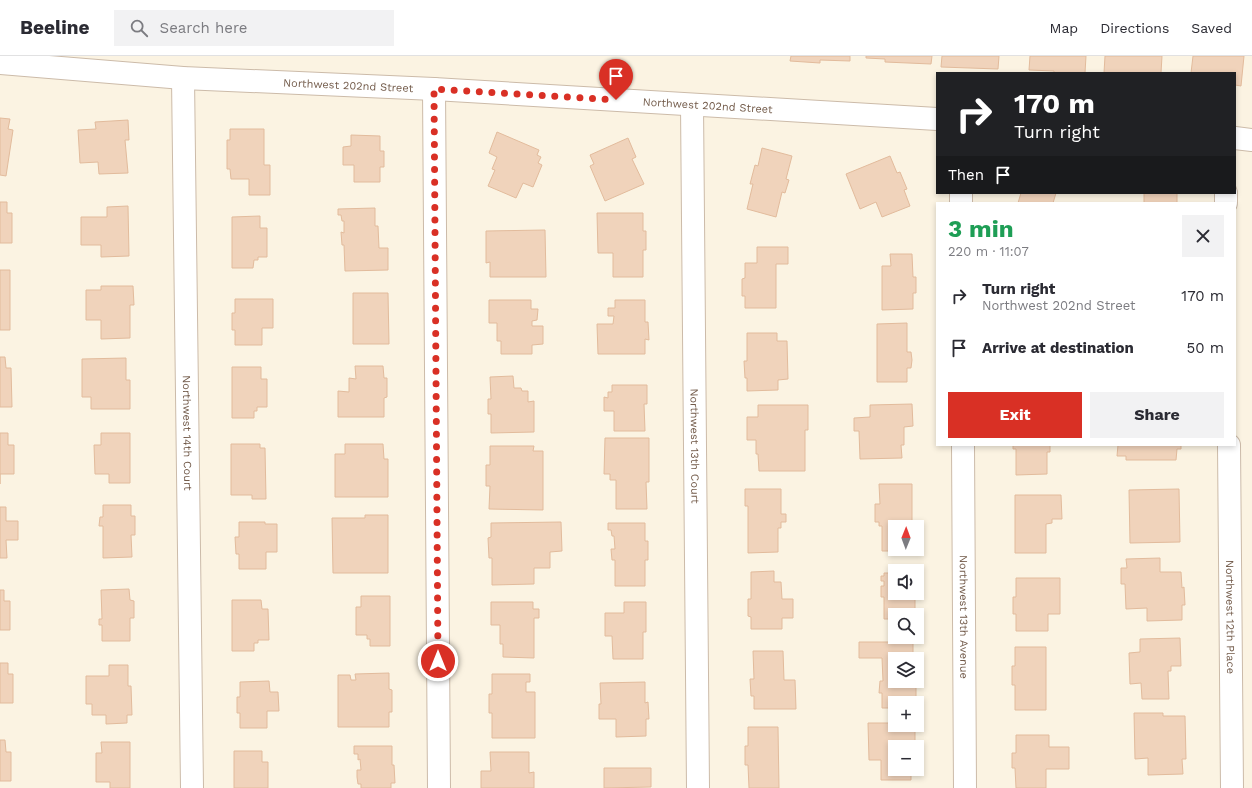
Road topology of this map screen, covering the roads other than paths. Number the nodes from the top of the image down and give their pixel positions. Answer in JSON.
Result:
{"nodes":[{"id":1,"x":0,"y":63,"type":"edge"},
{"id":2,"x":183,"y":78,"type":"junction"},
{"id":3,"x":434,"y":89,"type":"junction"},
{"id":4,"x":692,"y":105,"type":"junction"},
{"id":5,"x":936,"y":119,"type":"edge"},
{"id":6,"x":1236,"y":138,"type":"edge"},
{"id":7,"x":1252,"y":140,"type":"edge"},
{"id":8,"x":963,"y":446,"type":"edge"},
{"id":9,"x":1229,"y":446,"type":"edge"},
{"id":10,"x":192,"y":788,"type":"edge"},
{"id":11,"x":440,"y":788,"type":"edge"},
{"id":12,"x":698,"y":788,"type":"edge"},
{"id":13,"x":965,"y":788,"type":"edge"},
{"id":14,"x":1232,"y":788,"type":"edge"}],
"edges":[{"from":1,"to":2,"type":"street","name":"Northwest 202nd Street"},
{"from":2,"to":3,"type":"street","name":"Northwest 202nd Street"},
{"from":2,"to":10,"type":"street","name":"Northwest 14th Court"},
{"from":3,"to":4,"type":"street","name":"Northwest 202nd Street"},
{"from":3,"to":11,"type":"street"},
{"from":4,"to":5,"type":"street","name":"Northwest 202nd Street"},
{"from":4,"to":12,"type":"street","name":"Northwest 13th Court"},
{"from":6,"to":7,"type":"street"},
{"from":8,"to":13,"type":"street","name":"Northwest 13th Avenue"},
{"from":9,"to":14,"type":"street","name":"Northwest 12th Place"}]}
